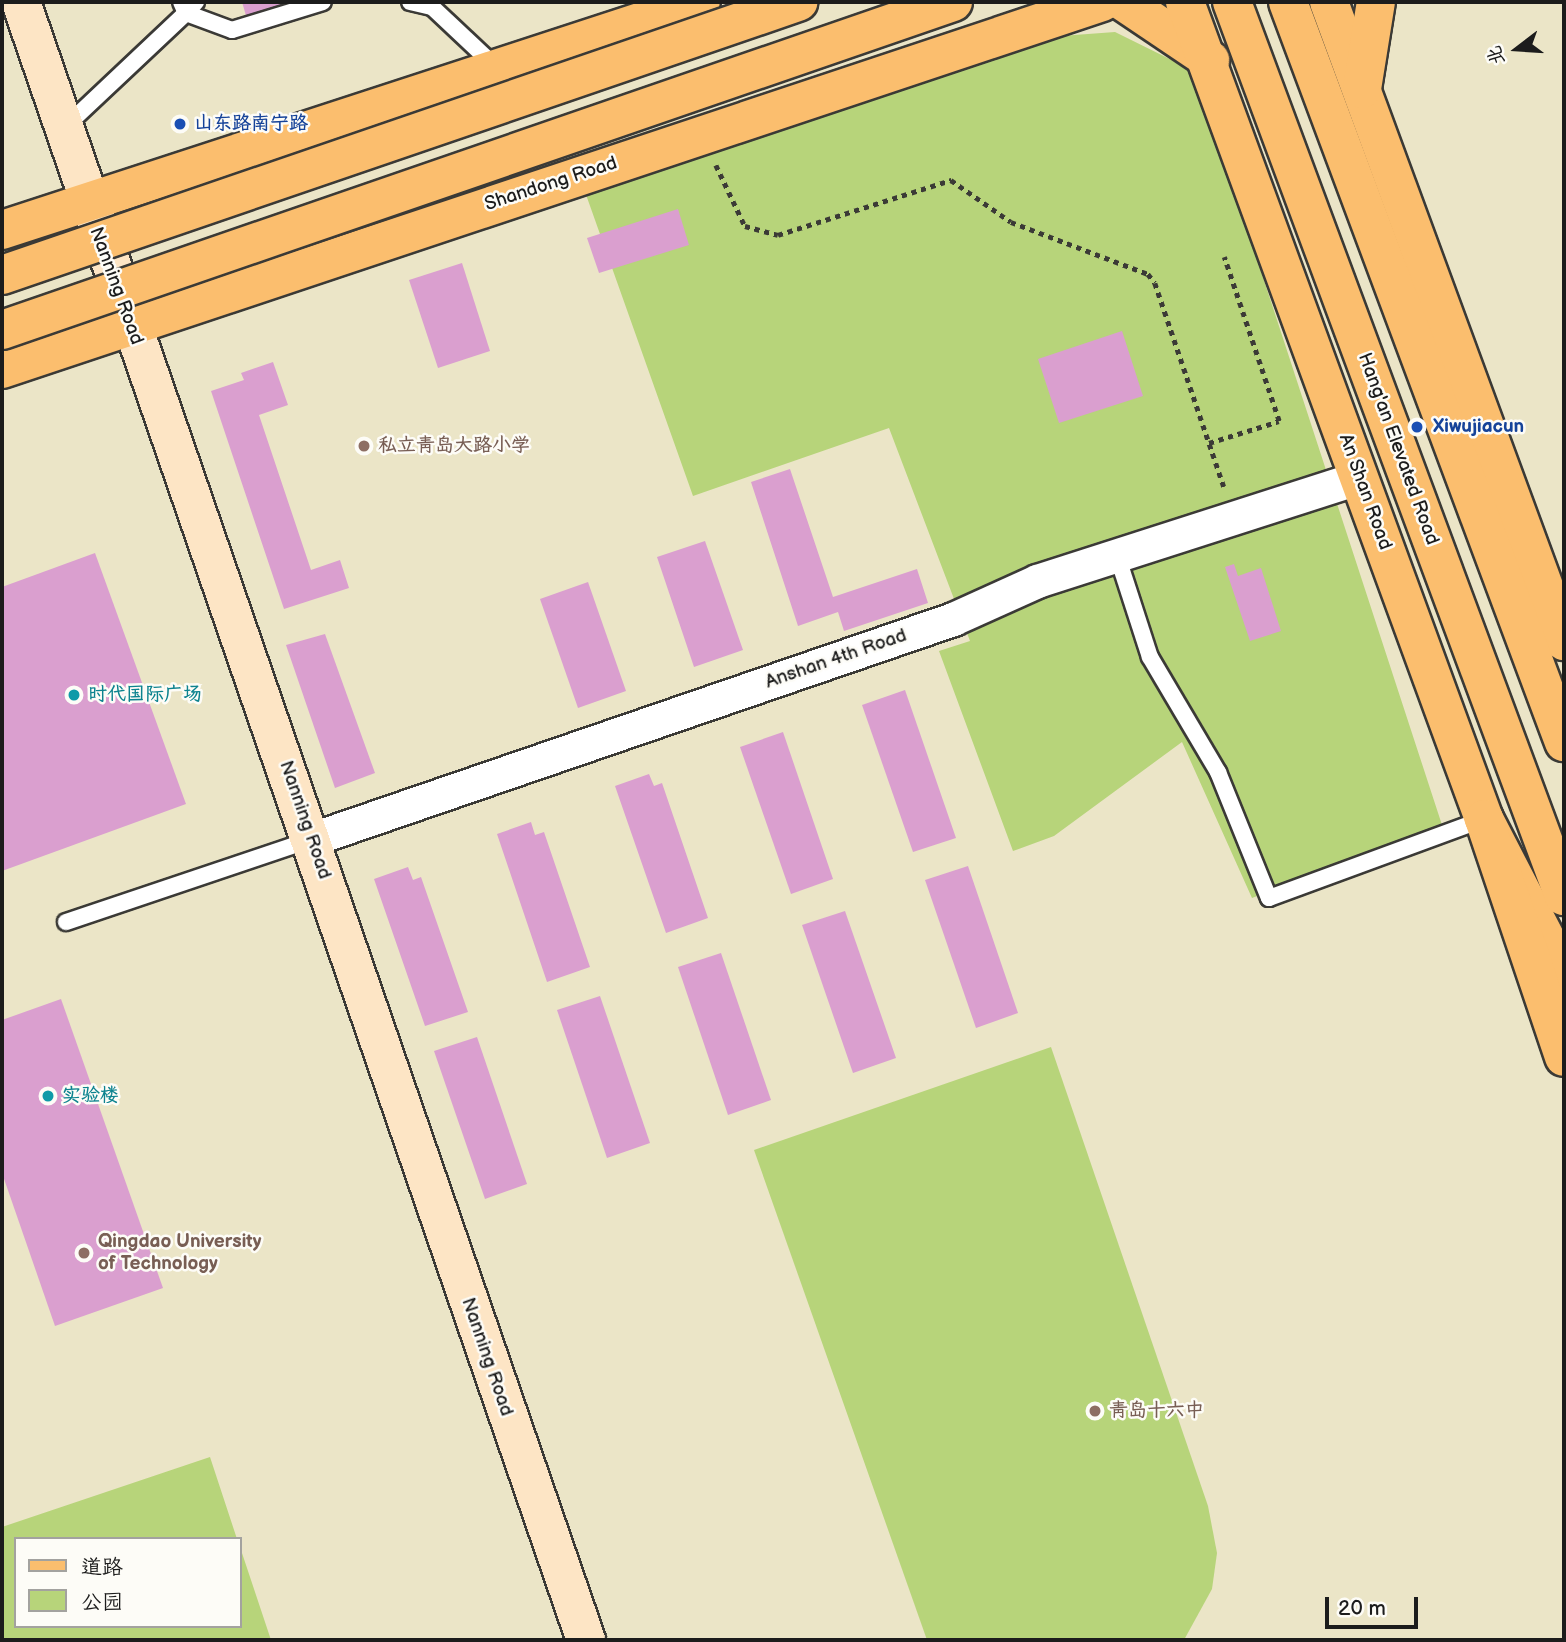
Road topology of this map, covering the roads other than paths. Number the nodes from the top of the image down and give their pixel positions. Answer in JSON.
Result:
{"nodes":[{"id":1,"x":21,"y":2,"type":"edge"},
{"id":2,"x":323,"y":2,"type":"edge"},
{"id":3,"x":410,"y":2,"type":"edge"},
{"id":4,"x":701,"y":2,"type":"edge"},
{"id":5,"x":798,"y":2,"type":"edge"},
{"id":6,"x":953,"y":2,"type":"edge"},
{"id":7,"x":1102,"y":2,"type":"edge"},
{"id":8,"x":1124,"y":2,"type":"edge"},
{"id":9,"x":1185,"y":2,"type":"edge"},
{"id":10,"x":1226,"y":2,"type":"edge"},
{"id":11,"x":1289,"y":2,"type":"edge"},
{"id":12,"x":1329,"y":2,"type":"edge"},
{"id":13,"x":1376,"y":2,"type":"edge"},
{"id":14,"x":431,"y":4,"type":"edge"},
{"id":15,"x":188,"y":6,"type":"edge"},
{"id":16,"x":630,"y":13,"type":"edge"},
{"id":17,"x":1239,"y":18,"type":"edge"},
{"id":18,"x":1209,"y":60,"type":"junction"},
{"id":19,"x":499,"y":69,"type":"junction"},
{"id":20,"x":1361,"y":91,"type":"junction"},
{"id":21,"x":63,"y":130,"type":"junction"},
{"id":22,"x":86,"y":201,"type":"junction"},
{"id":23,"x":2,"y":230,"type":"edge"},
{"id":24,"x":2,"y":275,"type":"edge"},
{"id":25,"x":130,"y":323,"type":"junction"},
{"id":26,"x":2,"y":330,"type":"edge"},
{"id":27,"x":2,"y":369,"type":"edge"},
{"id":28,"x":1360,"y":477,"type":"junction"},
{"id":29,"x":1116,"y":555,"type":"junction"},
{"id":30,"x":1564,"y":641,"type":"edge"},
{"id":31,"x":1564,"y":741,"type":"edge"},
{"id":32,"x":1483,"y":819,"type":"junction"},
{"id":33,"x":312,"y":839,"type":"junction"},
{"id":34,"x":1564,"y":895,"type":"edge"},
{"id":35,"x":66,"y":922,"type":"dead end"},
{"id":36,"x":1564,"y":974,"type":"edge"},
{"id":37,"x":1564,"y":1057,"type":"edge"},
{"id":38,"x":586,"y":1640,"type":"edge"}],
"edges":[{"from":1,"to":21,"type":"street","name":"Nanning Road"},
{"from":2,"to":15,"type":"lane"},
{"from":3,"to":14,"type":"lane"},
{"from":4,"to":16,"type":"main road"},
{"from":5,"to":24,"type":"main road","bridge":true},
{"from":6,"to":26,"type":"main road","name":"Shandong Road","bridge":true},
{"from":7,"to":25,"type":"main road","name":"Shandong Road"},
{"from":8,"to":18,"type":"main road"},
{"from":9,"to":18,"type":"main road","name":"An Shan Road"},
{"from":10,"to":17,"type":"main road","name":"Hang'an Elevated Road"},
{"from":11,"to":31,"type":"main road"},
{"from":12,"to":20,"type":"main road"},
{"from":13,"to":20,"type":"main road"},
{"from":14,"to":19,"type":"lane"},
{"from":15,"to":21,"type":"lane"},
{"from":16,"to":19,"type":"main road"},
{"from":17,"to":34,"type":"main road","name":"Hang'an Elevated Road"},
{"from":18,"to":28,"type":"main road","name":"An Shan Road"},
{"from":19,"to":22,"type":"main road"},
{"from":20,"to":30,"type":"main road"},
{"from":21,"to":22,"type":"street","name":"Nanning Road"},
{"from":22,"to":23,"type":"main road"},
{"from":22,"to":25,"type":"street","name":"Nanning Road"},
{"from":25,"to":27,"type":"main road","name":"Shandong Road"},
{"from":25,"to":33,"type":"street","name":"Nanning Road"},
{"from":28,"to":29,"type":"street","name":"Anshan 4th Road"},
{"from":28,"to":32,"type":"main road","name":"An Shan Road"},
{"from":29,"to":32,"type":"lane"},
{"from":29,"to":33,"type":"street","name":"Anshan 4th Road"},
{"from":32,"to":36,"type":"main road","name":"An Shan Road"},
{"from":32,"to":37,"type":"main road"},
{"from":33,"to":35,"type":"lane"},
{"from":33,"to":38,"type":"street","name":"Nanning Road"}]}
